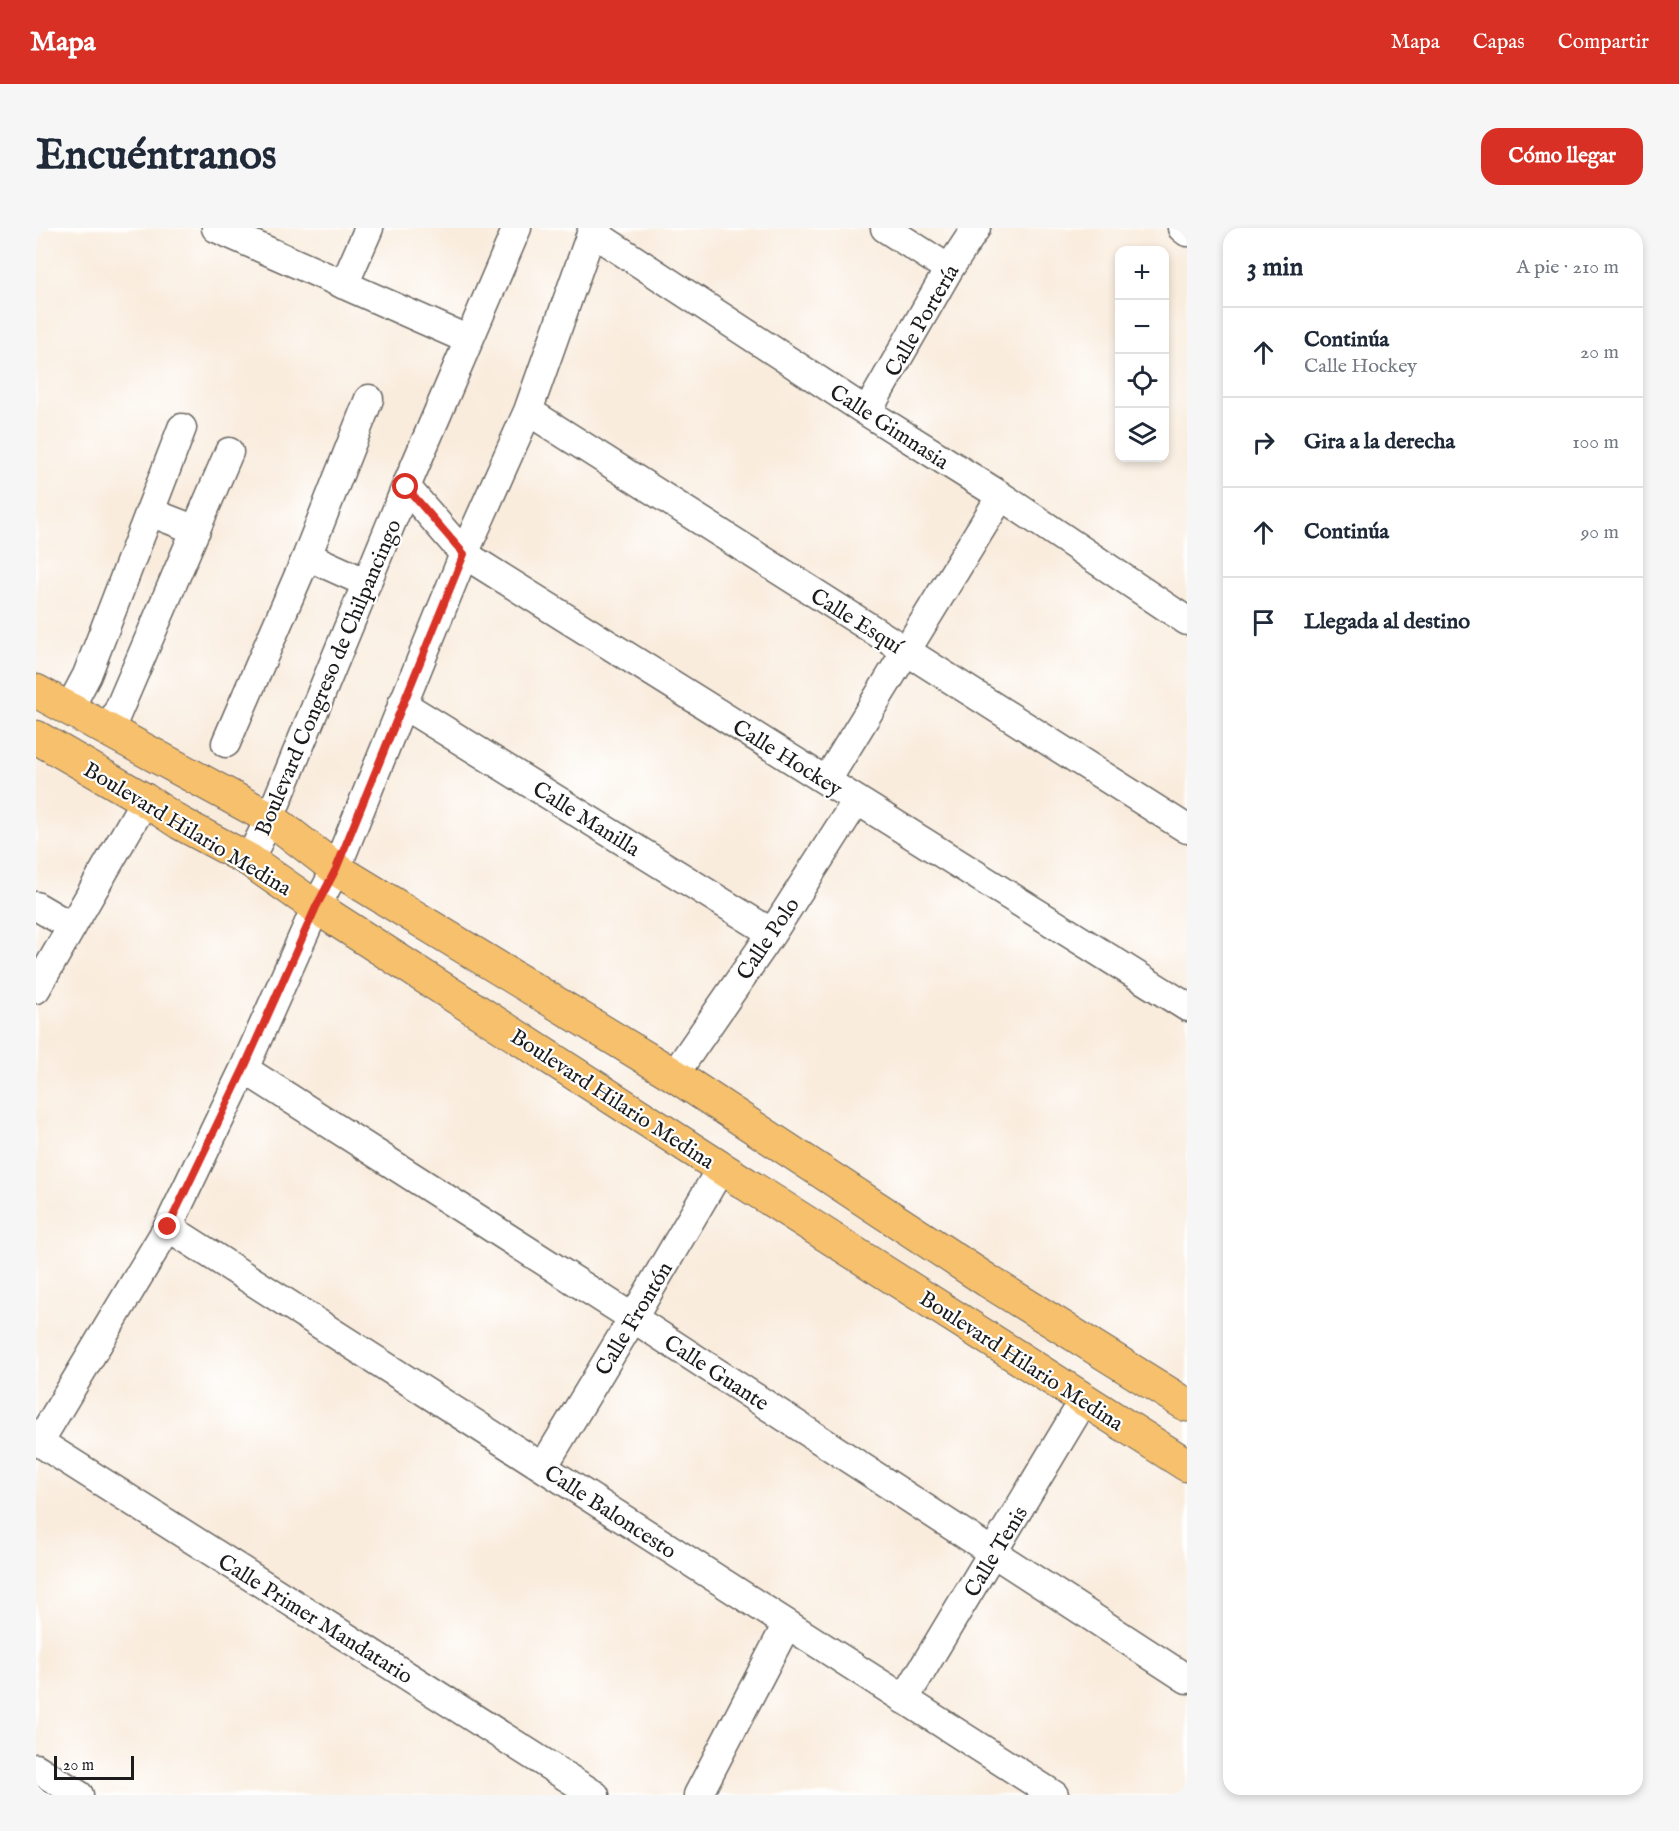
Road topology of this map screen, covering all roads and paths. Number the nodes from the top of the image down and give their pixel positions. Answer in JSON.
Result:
{"nodes":[{"id":1,"x":216,"y":228,"type":"edge"},
{"id":2,"x":369,"y":228,"type":"edge"},
{"id":3,"x":517,"y":228,"type":"edge"},
{"id":4,"x":885,"y":228,"type":"edge"},
{"id":5,"x":976,"y":228,"type":"edge"},
{"id":6,"x":1182,"y":228,"type":"edge"},
{"id":7,"x":592,"y":230,"type":"edge"},
{"id":8,"x":1187,"y":232,"type":"edge"},
{"id":9,"x":950,"y":269,"type":"junction"},
{"id":10,"x":344,"y":285,"type":"junction"},
{"id":11,"x":469,"y":340,"type":"junction"},
{"id":12,"x":369,"y":399,"type":"dead end"},
{"id":13,"x":528,"y":411,"type":"junction"},
{"id":14,"x":867,"y":412,"type":"junction"},
{"id":15,"x":182,"y":428,"type":"dead end"},
{"id":16,"x":229,"y":452,"type":"dead end"},
{"id":17,"x":406,"y":487,"type":"junction"},
{"id":18,"x":1000,"y":496,"type":"junction"},
{"id":19,"x":150,"y":512,"type":"junction"},
{"id":20,"x":196,"y":530,"type":"junction"},
{"id":21,"x":464,"y":554,"type":"junction"},
{"id":22,"x":307,"y":556,"type":"junction"},
{"id":23,"x":367,"y":583,"type":"junction"},
{"id":24,"x":1187,"y":621,"type":"edge"},
{"id":25,"x":907,"y":652,"type":"junction"},
{"id":26,"x":36,"y":690,"type":"edge"},
{"id":27,"x":402,"y":704,"type":"junction"},
{"id":28,"x":69,"y":709,"type":"junction"},
{"id":29,"x":109,"y":732,"type":"junction"},
{"id":30,"x":36,"y":737,"type":"edge"},
{"id":31,"x":226,"y":743,"type":"dead end"},
{"id":32,"x":827,"y":780,"type":"junction"},
{"id":33,"x":857,"y":800,"type":"junction"},
{"id":34,"x":145,"y":801,"type":"junction"},
{"id":35,"x":270,"y":818,"type":"junction"},
{"id":36,"x":1187,"y":830,"type":"edge"},
{"id":37,"x":249,"y":860,"type":"junction"},
{"id":38,"x":336,"y":869,"type":"junction"},
{"id":39,"x":36,"y":906,"type":"edge"},
{"id":40,"x":316,"y":907,"type":"junction"},
{"id":41,"x":72,"y":927,"type":"junction"},
{"id":42,"x":772,"y":933,"type":"junction"},
{"id":43,"x":36,"y":989,"type":"edge"},
{"id":44,"x":1187,"y":1007,"type":"edge"},
{"id":45,"x":244,"y":1068,"type":"junction"},
{"id":46,"x":674,"y":1075,"type":"junction"},
{"id":47,"x":720,"y":1168,"type":"junction"},
{"id":48,"x":168,"y":1227,"type":"junction"},
{"id":49,"x":633,"y":1318,"type":"junction"},
{"id":50,"x":1185,"y":1399,"type":"edge"},
{"id":51,"x":1084,"y":1400,"type":"junction"},
{"id":52,"x":37,"y":1441,"type":"edge"},
{"id":53,"x":1187,"y":1465,"type":"edge"},
{"id":54,"x":543,"y":1467,"type":"junction"},
{"id":55,"x":993,"y":1554,"type":"junction"},
{"id":56,"x":788,"y":1624,"type":"junction"},
{"id":57,"x":1187,"y":1679,"type":"edge"},
{"id":58,"x":904,"y":1700,"type":"junction"},
{"id":59,"x":36,"y":1768,"type":"edge"},
{"id":60,"x":79,"y":1795,"type":"edge"},
{"id":61,"x":595,"y":1795,"type":"edge"},
{"id":62,"x":698,"y":1795,"type":"edge"},
{"id":63,"x":1054,"y":1795,"type":"edge"}],
"edges":[{"from":1,"to":10,"type":"street"},
{"from":2,"to":10,"type":"street"},
{"from":3,"to":11,"type":"street","name":"Boulevard Congreso de Chilpancingo"},
{"from":4,"to":9,"type":"street"},
{"from":5,"to":9,"type":"street","name":"Calle Portería"},
{"from":6,"to":8,"type":"street"},
{"from":7,"to":13,"type":"street"},
{"from":7,"to":14,"type":"street","name":"Calle Gimnasia"},
{"from":9,"to":14,"type":"street","name":"Calle Portería"},
{"from":10,"to":11,"type":"street"},
{"from":11,"to":17,"type":"street","name":"Boulevard Congreso de Chilpancingo"},
{"from":12,"to":22,"type":"street"},
{"from":13,"to":21,"type":"street"},
{"from":13,"to":25,"type":"street","name":"Calle Esquí"},
{"from":14,"to":18,"type":"street","name":"Calle Gimnasia"},
{"from":15,"to":19,"type":"street"},
{"from":16,"to":20,"type":"street"},
{"from":17,"to":21,"type":"street","name":"Calle Hockey"},
{"from":17,"to":23,"type":"street","name":"Boulevard Congreso de Chilpancingo"},
{"from":18,"to":24,"type":"street","name":"Calle Gimnasia"},
{"from":18,"to":25,"type":"street"},
{"from":19,"to":20,"type":"street"},
{"from":19,"to":28,"type":"street"},
{"from":20,"to":29,"type":"street"},
{"from":21,"to":27,"type":"street"},
{"from":21,"to":32,"type":"street","name":"Calle Hockey"},
{"from":22,"to":23,"type":"street"},
{"from":22,"to":31,"type":"street"},
{"from":23,"to":35,"type":"street","name":"Boulevard Congreso de Chilpancingo"},
{"from":25,"to":32,"type":"street"},
{"from":25,"to":36,"type":"street","name":"Calle Esquí"},
{"from":26,"to":28,"type":"main road","name":"Boulevard Hilario Medina"},
{"from":27,"to":38,"type":"street"},
{"from":27,"to":42,"type":"street","name":"Calle Manilla"},
{"from":28,"to":29,"type":"main road","name":"Boulevard Hilario Medina"},
{"from":29,"to":35,"type":"main road","name":"Boulevard Hilario Medina"},
{"from":30,"to":34,"type":"main road","name":"Boulevard Hilario Medina"},
{"from":32,"to":33,"type":"street","name":"Calle Hockey"},
{"from":33,"to":42,"type":"street","name":"Calle Polo"},
{"from":33,"to":44,"type":"street","name":"Calle Hockey"},
{"from":34,"to":37,"type":"main road","name":"Boulevard Hilario Medina"},
{"from":34,"to":41,"type":"street"},
{"from":35,"to":37,"type":"street","name":"Boulevard Congreso de Chilpancingo"},
{"from":35,"to":38,"type":"main road","name":"Boulevard Hilario Medina"},
{"from":37,"to":40,"type":"main road","name":"Boulevard Hilario Medina"},
{"from":38,"to":40,"type":"street"},
{"from":38,"to":46,"type":"main road","name":"Boulevard Hilario Medina"},
{"from":39,"to":41,"type":"street"},
{"from":40,"to":45,"type":"street"},
{"from":40,"to":47,"type":"main road","name":"Boulevard Hilario Medina"},
{"from":41,"to":43,"type":"street"},
{"from":42,"to":46,"type":"street","name":"Calle Polo"},
{"from":45,"to":48,"type":"street"},
{"from":45,"to":49,"type":"street","name":"Calle Guante"},
{"from":46,"to":50,"type":"main road","name":"Boulevard Hilario Medina"},
{"from":47,"to":49,"type":"street","name":"Calle Frontón"},
{"from":47,"to":51,"type":"main road","name":"Boulevard Hilario Medina"},
{"from":48,"to":52,"type":"street"},
{"from":48,"to":54,"type":"street","name":"Calle Baloncesto"},
{"from":49,"to":54,"type":"street","name":"Calle Frontón"},
{"from":49,"to":55,"type":"street","name":"Calle Guante"},
{"from":51,"to":53,"type":"main road","name":"Boulevard Hilario Medina"},
{"from":51,"to":55,"type":"street","name":"Calle Tenis"},
{"from":52,"to":61,"type":"street","name":"Calle Primer Mandatario"},
{"from":54,"to":56,"type":"street","name":"Calle Baloncesto"},
{"from":55,"to":57,"type":"street","name":"Calle Guante"},
{"from":55,"to":58,"type":"street","name":"Calle Tenis"},
{"from":56,"to":58,"type":"street","name":"Calle Baloncesto"},
{"from":56,"to":62,"type":"street"},
{"from":58,"to":63,"type":"street","name":"Calle Baloncesto"},
{"from":59,"to":60,"type":"street"}]}
